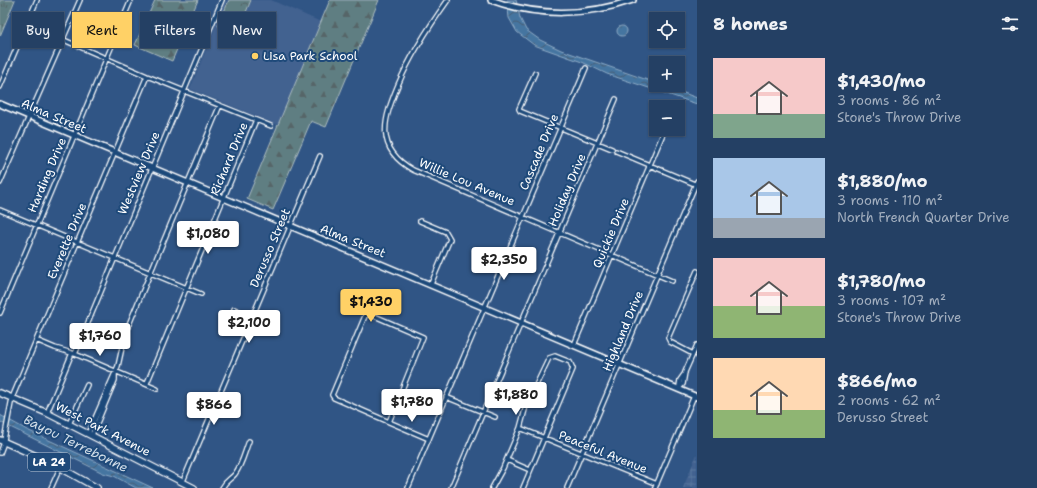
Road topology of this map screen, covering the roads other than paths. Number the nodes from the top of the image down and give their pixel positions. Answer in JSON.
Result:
{"nodes":[{"id":1,"x":37,"y":0,"type":"edge"},
{"id":2,"x":80,"y":0,"type":"edge"},
{"id":3,"x":131,"y":0,"type":"edge"},
{"id":4,"x":222,"y":0,"type":"edge"},
{"id":5,"x":448,"y":0,"type":"edge"},
{"id":6,"x":491,"y":0,"type":"edge"},
{"id":7,"x":633,"y":0,"type":"edge"},
{"id":8,"x":32,"y":12,"type":"edge"},
{"id":9,"x":64,"y":38,"type":"edge"},
{"id":10,"x":64,"y":40,"type":"edge"},
{"id":11,"x":17,"y":48,"type":"edge"},
{"id":12,"x":59,"y":48,"type":"edge"},
{"id":13,"x":107,"y":58,"type":"junction"},
{"id":14,"x":586,"y":68,"type":"dead end"},
{"id":15,"x":535,"y":73,"type":"dead end"},
{"id":16,"x":147,"y":76,"type":"junction"},
{"id":17,"x":0,"y":87,"type":"edge"},
{"id":18,"x":184,"y":91,"type":"junction"},
{"id":19,"x":616,"y":99,"type":"dead end"},
{"id":20,"x":0,"y":104,"type":"edge"},
{"id":21,"x":220,"y":105,"type":"junction"},
{"id":22,"x":29,"y":116,"type":"junction"},
{"id":23,"x":256,"y":120,"type":"junction"},
{"id":24,"x":271,"y":126,"type":"dead end"},
{"id":25,"x":560,"y":128,"type":"junction"},
{"id":26,"x":74,"y":136,"type":"junction"},
{"id":27,"x":662,"y":136,"type":"edge"},
{"id":28,"x":598,"y":143,"type":"junction"},
{"id":29,"x":612,"y":149,"type":"dead end"},
{"id":30,"x":616,"y":151,"type":"dead end"},
{"id":31,"x":115,"y":153,"type":"junction"},
{"id":32,"x":320,"y":156,"type":"dead end"},
{"id":33,"x":650,"y":166,"type":"junction"},
{"id":34,"x":152,"y":168,"type":"junction"},
{"id":35,"x":0,"y":183,"type":"edge"},
{"id":36,"x":188,"y":183,"type":"junction"},
{"id":37,"x":697,"y":183,"type":"edge"},
{"id":38,"x":223,"y":198,"type":"junction"},
{"id":39,"x":0,"y":210,"type":"edge"},
{"id":40,"x":523,"y":217,"type":"junction"},
{"id":41,"x":420,"y":221,"type":"dead end"},
{"id":42,"x":37,"y":226,"type":"junction"},
{"id":43,"x":290,"y":226,"type":"junction"},
{"id":44,"x":560,"y":232,"type":"junction"},
{"id":45,"x":77,"y":243,"type":"junction"},
{"id":46,"x":612,"y":255,"type":"junction"},
{"id":47,"x":114,"y":258,"type":"junction"},
{"id":48,"x":697,"y":271,"type":"edge"},
{"id":49,"x":150,"y":273,"type":"junction"},
{"id":50,"x":658,"y":274,"type":"junction"},
{"id":51,"x":672,"y":281,"type":"dead end"},
{"id":52,"x":432,"y":284,"type":"junction"},
{"id":53,"x":186,"y":288,"type":"junction"},
{"id":54,"x":201,"y":294,"type":"dead end"},
{"id":55,"x":484,"y":307,"type":"junction"},
{"id":56,"x":234,"y":309,"type":"dead end"},
{"id":57,"x":0,"y":313,"type":"edge"},
{"id":58,"x":252,"y":317,"type":"junction"},
{"id":59,"x":522,"y":323,"type":"junction"},
{"id":60,"x":267,"y":324,"type":"dead end"},
{"id":61,"x":36,"y":340,"type":"junction"},
{"id":62,"x":574,"y":345,"type":"junction"},
{"id":63,"x":697,"y":345,"type":"edge"},
{"id":64,"x":73,"y":353,"type":"junction"},
{"id":65,"x":693,"y":354,"type":"junction"},
{"id":66,"x":620,"y":364,"type":"junction"},
{"id":67,"x":115,"y":372,"type":"junction"},
{"id":68,"x":147,"y":383,"type":"junction"},
{"id":69,"x":87,"y":385,"type":"dead end"},
{"id":70,"x":679,"y":388,"type":"junction"},
{"id":71,"x":157,"y":389,"type":"dead end"},
{"id":72,"x":0,"y":393,"type":"edge"},
{"id":73,"x":696,"y":396,"type":"edge"},
{"id":74,"x":446,"y":397,"type":"junction"},
{"id":75,"x":12,"y":398,"type":"junction"},
{"id":76,"x":483,"y":412,"type":"junction"},
{"id":77,"x":47,"y":413,"type":"junction"},
{"id":78,"x":495,"y":417,"type":"dead end"},
{"id":79,"x":389,"y":422,"type":"junction"},
{"id":80,"x":69,"y":424,"type":"junction"},
{"id":81,"x":520,"y":428,"type":"junction"},
{"id":82,"x":90,"y":435,"type":"junction"},
{"id":83,"x":544,"y":438,"type":"junction"},
{"id":84,"x":429,"y":439,"type":"junction"},
{"id":85,"x":2,"y":440,"type":"edge"},
{"id":86,"x":249,"y":441,"type":"dead end"},
{"id":87,"x":0,"y":453,"type":"edge"},
{"id":88,"x":581,"y":454,"type":"junction"},
{"id":89,"x":506,"y":460,"type":"junction"},
{"id":90,"x":60,"y":468,"type":"junction"},
{"id":91,"x":530,"y":470,"type":"junction"},
{"id":92,"x":182,"y":481,"type":"junction"},
{"id":93,"x":656,"y":486,"type":"edge"},
{"id":94,"x":51,"y":488,"type":"edge"},
{"id":95,"x":97,"y":488,"type":"edge"},
{"id":96,"x":194,"y":488,"type":"edge"},
{"id":97,"x":222,"y":488,"type":"edge"},
{"id":98,"x":409,"y":488,"type":"edge"},
{"id":99,"x":451,"y":488,"type":"edge"},
{"id":100,"x":492,"y":488,"type":"edge"},
{"id":101,"x":523,"y":488,"type":"edge"},
{"id":102,"x":567,"y":488,"type":"edge"}],
"edges":[{"from":1,"to":8,"type":"street"},
{"from":2,"to":9,"type":"street"},
{"from":3,"to":13,"type":"street","name":"Harding Drive"},
{"from":4,"to":18,"type":"street","name":"Westview Drive"},
{"from":5,"to":40,"type":"street","name":"Willie Lou Avenue"},
{"from":6,"to":7,"type":"street"},
{"from":10,"to":13,"type":"street"},
{"from":11,"to":17,"type":"street"},
{"from":12,"to":22,"type":"street"},
{"from":13,"to":16,"type":"street"},
{"from":13,"to":26,"type":"street","name":"Harding Drive"},
{"from":14,"to":25,"type":"street","name":"Cascade Drive"},
{"from":15,"to":25,"type":"street"},
{"from":16,"to":18,"type":"street"},
{"from":16,"to":31,"type":"street","name":"Everette Drive"},
{"from":18,"to":21,"type":"street"},
{"from":18,"to":34,"type":"street","name":"Westview Drive"},
{"from":19,"to":28,"type":"street","name":"Holiday Drive"},
{"from":20,"to":22,"type":"street","name":"Alma Street"},
{"from":21,"to":23,"type":"street"},
{"from":21,"to":36,"type":"street"},
{"from":22,"to":26,"type":"street","name":"Alma Street"},
{"from":22,"to":35,"type":"street"},
{"from":23,"to":24,"type":"street"},
{"from":23,"to":38,"type":"street","name":"Richard Drive"},
{"from":25,"to":28,"type":"street"},
{"from":25,"to":40,"type":"street","name":"Cascade Drive"},
{"from":26,"to":31,"type":"street","name":"Alma Street"},
{"from":26,"to":42,"type":"street","name":"Harding Drive"},
{"from":27,"to":33,"type":"street","name":"Quickie Drive"},
{"from":28,"to":29,"type":"street"},
{"from":28,"to":44,"type":"street","name":"Holiday Drive"},
{"from":30,"to":33,"type":"street"},
{"from":31,"to":34,"type":"street","name":"Alma Street"},
{"from":31,"to":45,"type":"street","name":"Everette Drive"},
{"from":32,"to":43,"type":"street","name":"Derusso Street"},
{"from":33,"to":37,"type":"street"},
{"from":33,"to":46,"type":"street","name":"Quickie Drive"},
{"from":34,"to":36,"type":"street","name":"Alma Street"},
{"from":34,"to":47,"type":"street","name":"Westview Drive"},
{"from":36,"to":38,"type":"street","name":"Alma Street"},
{"from":36,"to":49,"type":"street"},
{"from":37,"to":50,"type":"street","name":"Highland Drive"},
{"from":38,"to":43,"type":"street","name":"Alma Street"},
{"from":38,"to":53,"type":"street","name":"Richard Drive"},
{"from":39,"to":42,"type":"street"},
{"from":40,"to":44,"type":"street","name":"Willie Lou Avenue"},
{"from":40,"to":55,"type":"street","name":"Cascade Drive"},
{"from":41,"to":52,"type":"street"},
{"from":42,"to":45,"type":"street"},
{"from":42,"to":57,"type":"street","name":"Harding Drive"},
{"from":43,"to":52,"type":"street","name":"Alma Street"},
{"from":43,"to":58,"type":"street","name":"Derusso Street"},
{"from":44,"to":46,"type":"street","name":"Willie Lou Avenue"},
{"from":44,"to":59,"type":"street","name":"Holiday Drive"},
{"from":45,"to":47,"type":"street"},
{"from":45,"to":61,"type":"street","name":"Everette Drive"},
{"from":46,"to":50,"type":"street","name":"Willie Lou Avenue"},
{"from":46,"to":62,"type":"street","name":"Quickie Drive"},
{"from":47,"to":49,"type":"street"},
{"from":47,"to":64,"type":"street","name":"Westview Drive"},
{"from":48,"to":65,"type":"street"},
{"from":49,"to":53,"type":"street"},
{"from":49,"to":67,"type":"street"},
{"from":50,"to":51,"type":"street","name":"Willie Lou Avenue"},
{"from":50,"to":66,"type":"street","name":"Highland Drive"},
{"from":52,"to":55,"type":"street","name":"Alma Street"},
{"from":53,"to":54,"type":"street"},
{"from":53,"to":68,"type":"street","name":"Richard Drive"},
{"from":55,"to":59,"type":"street","name":"Alma Street"},
{"from":55,"to":74,"type":"street","name":"Cascade Drive"},
{"from":56,"to":58,"type":"street"},
{"from":58,"to":60,"type":"street"},
{"from":58,"to":92,"type":"street","name":"Derusso Street"},
{"from":59,"to":62,"type":"street","name":"Alma Street"},
{"from":59,"to":76,"type":"street","name":"Holiday Drive"},
{"from":61,"to":64,"type":"street"},
{"from":61,"to":75,"type":"street","name":"Everette Drive"},
{"from":62,"to":66,"type":"street","name":"Alma Street"},
{"from":63,"to":65,"type":"street"},
{"from":64,"to":67,"type":"street"},
{"from":64,"to":77,"type":"street","name":"Westview Drive"},
{"from":65,"to":70,"type":"street"},
{"from":66,"to":70,"type":"street","name":"Alma Street"},
{"from":66,"to":88,"type":"street","name":"Highland Drive"},
{"from":67,"to":68,"type":"street"},
{"from":67,"to":82,"type":"street"},
{"from":68,"to":71,"type":"street"},
{"from":69,"to":80,"type":"street"},
{"from":70,"to":73,"type":"street","name":"Alma Street"},
{"from":72,"to":75,"type":"main road","name":"West Park Avenue"},
{"from":73,"to":93,"type":"street"},
{"from":74,"to":76,"type":"street"},
{"from":74,"to":84,"type":"street","name":"Cascade Drive"},
{"from":75,"to":77,"type":"main road","name":"West Park Avenue"},
{"from":75,"to":85,"type":"street","name":"Everette Drive"},
{"from":76,"to":78,"type":"street"},
{"from":76,"to":99,"type":"street","name":"Holiday Drive"},
{"from":77,"to":80,"type":"main road","name":"West Park Avenue"},
{"from":79,"to":79,"type":"street"},
{"from":79,"to":84,"type":"street"},
{"from":80,"to":82,"type":"main road","name":"West Park Avenue"},
{"from":81,"to":83,"type":"street","name":"Peaceful Avenue"},
{"from":81,"to":83,"type":"street"},
{"from":81,"to":89,"type":"street"},
{"from":82,"to":92,"type":"main road","name":"West Park Avenue"},
{"from":83,"to":88,"type":"street","name":"Peaceful Avenue"},
{"from":83,"to":91,"type":"street"},
{"from":84,"to":98,"type":"street","name":"Cascade Drive"},
{"from":85,"to":87,"type":"street","name":"Everette Drive"},
{"from":85,"to":90,"type":"main road","number":"LA 24"},
{"from":86,"to":97,"type":"street"},
{"from":88,"to":93,"type":"street","name":"Peaceful Avenue"},
{"from":88,"to":102,"type":"street","name":"Highland Drive"},
{"from":89,"to":91,"type":"street"},
{"from":89,"to":100,"type":"street"},
{"from":90,"to":94,"type":"street"},
{"from":90,"to":95,"type":"main road","number":"LA 24"},
{"from":91,"to":101,"type":"street"},
{"from":92,"to":96,"type":"main road","name":"West Park Avenue"}]}
